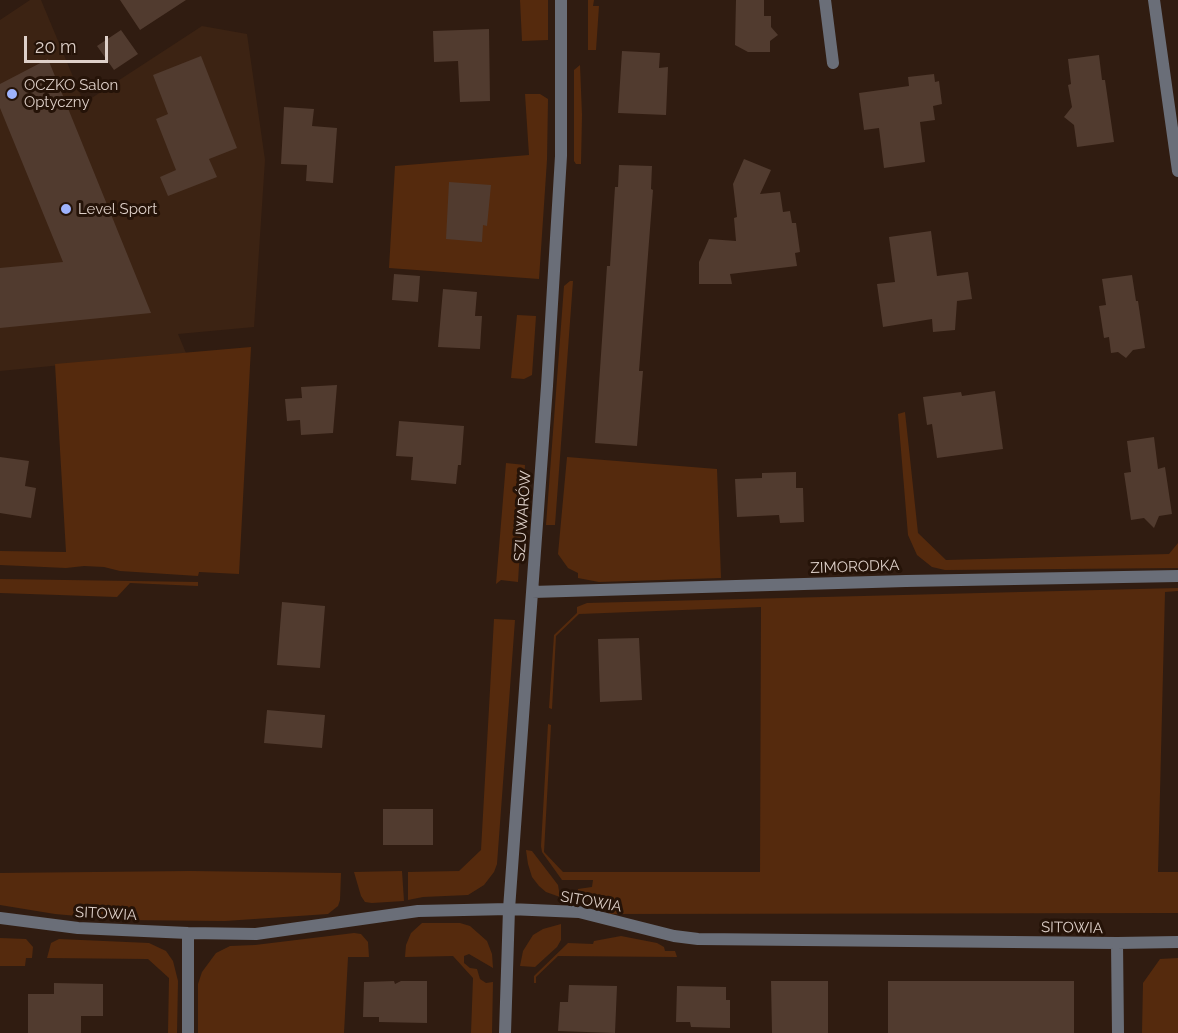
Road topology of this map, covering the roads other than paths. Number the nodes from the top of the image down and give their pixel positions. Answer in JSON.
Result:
{"nodes":[{"id":1,"x":561,"y":0,"type":"edge"},
{"id":2,"x":825,"y":0,"type":"edge"},
{"id":3,"x":1154,"y":0,"type":"edge"},
{"id":4,"x":833,"y":63,"type":"dead end"},
{"id":5,"x":1178,"y":171,"type":"edge"},
{"id":6,"x":1178,"y":576,"type":"edge"},
{"id":7,"x":532,"y":592,"type":"junction"},
{"id":8,"x":509,"y":909,"type":"junction"},
{"id":9,"x":0,"y":918,"type":"edge"},
{"id":10,"x":188,"y":933,"type":"junction"},
{"id":11,"x":1178,"y":942,"type":"edge"},
{"id":12,"x":1117,"y":944,"type":"junction"},
{"id":13,"x":188,"y":1033,"type":"edge"},
{"id":14,"x":505,"y":1033,"type":"edge"},
{"id":15,"x":1118,"y":1033,"type":"edge"}],
"edges":[{"from":1,"to":7,"type":"street","name":"SZUWARÓW"},
{"from":2,"to":4,"type":"street"},
{"from":3,"to":5,"type":"street"},
{"from":6,"to":7,"type":"street","name":"ZIMORODKA"},
{"from":7,"to":8,"type":"street","name":"SZUWARÓW"},
{"from":8,"to":10,"type":"street","name":"SITOWIA"},
{"from":8,"to":12,"type":"street","name":"SITOWIA"},
{"from":8,"to":14,"type":"street","name":"SZUWARÓW"},
{"from":9,"to":10,"type":"street","name":"SITOWIA"},
{"from":10,"to":13,"type":"street"},
{"from":11,"to":12,"type":"street","name":"SITOWIA"},
{"from":12,"to":15,"type":"street"}]}
